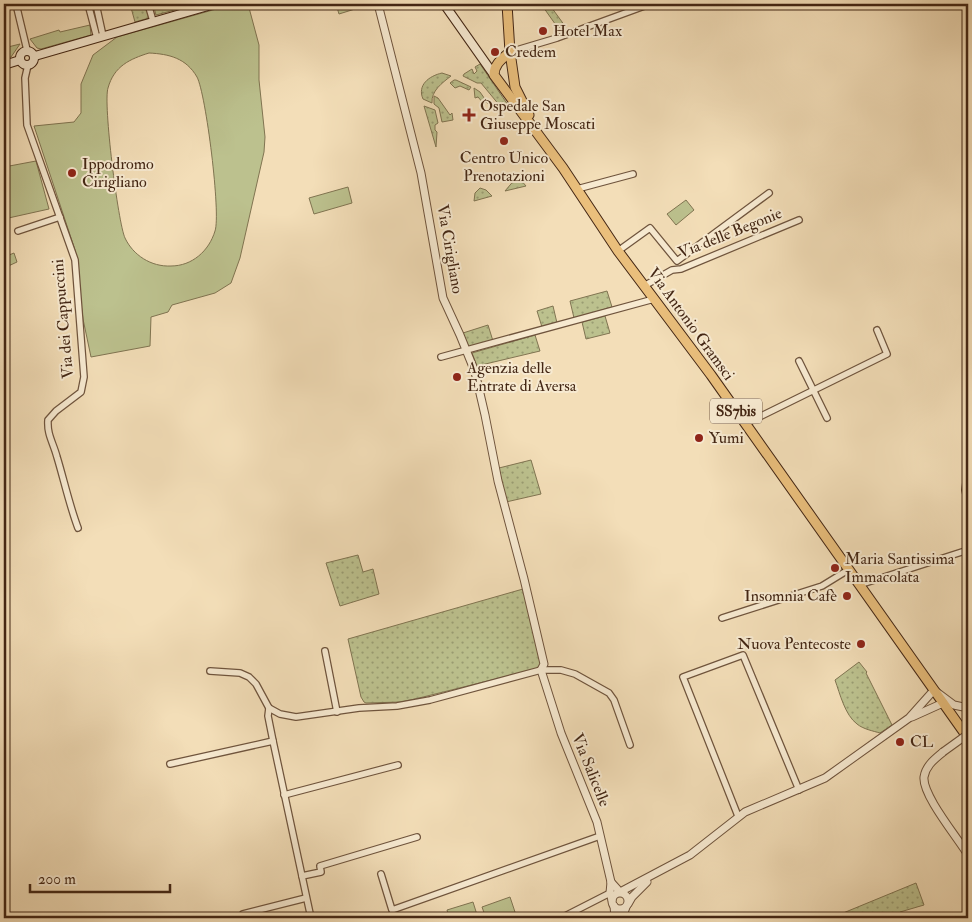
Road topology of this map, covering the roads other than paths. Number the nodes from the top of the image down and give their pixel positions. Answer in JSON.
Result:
{"nodes":[{"id":1,"x":16,"y":4,"type":"edge"},
{"id":2,"x":88,"y":4,"type":"edge"},
{"id":3,"x":96,"y":4,"type":"edge"},
{"id":4,"x":148,"y":4,"type":"edge"},
{"id":5,"x":215,"y":4,"type":"edge"},
{"id":6,"x":378,"y":4,"type":"edge"},
{"id":7,"x":444,"y":4,"type":"edge"},
{"id":8,"x":507,"y":4,"type":"edge"},
{"id":9,"x":650,"y":4,"type":"edge"},
{"id":10,"x":153,"y":21,"type":"junction"},
{"id":11,"x":100,"y":37,"type":"junction"},
{"id":12,"x":526,"y":48,"type":"junction"},
{"id":13,"x":27,"y":50,"type":"junction"},
{"id":14,"x":510,"y":52,"type":"junction"},
{"id":15,"x":35,"y":56,"type":"junction"},
{"id":16,"x":20,"y":60,"type":"junction"},
{"id":17,"x":484,"y":61,"type":"junction"},
{"id":18,"x":498,"y":63,"type":"junction"},
{"id":19,"x":4,"y":65,"type":"edge"},
{"id":20,"x":28,"y":65,"type":"junction"},
{"id":21,"x":513,"y":74,"type":"junction"},
{"id":22,"x":494,"y":75,"type":"junction"},
{"id":23,"x":511,"y":89,"type":"junction"},
{"id":24,"x":633,"y":174,"type":"dead end"},
{"id":25,"x":577,"y":188,"type":"junction"},
{"id":26,"x":769,"y":193,"type":"dead end"},
{"id":27,"x":60,"y":217,"type":"junction"},
{"id":28,"x":799,"y":220,"type":"dead end"},
{"id":29,"x":18,"y":231,"type":"dead end"},
{"id":30,"x":618,"y":251,"type":"junction"},
{"id":31,"x":644,"y":286,"type":"junction"},
{"id":32,"x":654,"y":299,"type":"junction"},
{"id":33,"x":877,"y":330,"type":"dead end"},
{"id":34,"x":467,"y":351,"type":"junction"},
{"id":35,"x":441,"y":357,"type":"dead end"},
{"id":36,"x":799,"y":361,"type":"dead end"},
{"id":37,"x":813,"y":390,"type":"junction"},
{"id":38,"x":827,"y":418,"type":"dead end"},
{"id":39,"x":745,"y":424,"type":"junction"},
{"id":40,"x":966,"y":483,"type":"dead end"},
{"id":41,"x":968,"y":502,"type":"edge"},
{"id":42,"x":78,"y":528,"type":"dead end"},
{"id":43,"x":968,"y":550,"type":"edge"},
{"id":44,"x":848,"y":570,"type":"junction"},
{"id":45,"x":859,"y":585,"type":"junction"},
{"id":46,"x":722,"y":618,"type":"dead end"},
{"id":47,"x":325,"y":652,"type":"dead end"},
{"id":48,"x":541,"y":670,"type":"junction"},
{"id":49,"x":210,"y":671,"type":"dead end"},
{"id":50,"x":934,"y":690,"type":"junction"},
{"id":51,"x":943,"y":703,"type":"junction"},
{"id":52,"x":269,"y":708,"type":"junction"},
{"id":53,"x":968,"y":708,"type":"edge"},
{"id":54,"x":337,"y":712,"type":"junction"},
{"id":55,"x":909,"y":718,"type":"junction"},
{"id":56,"x":968,"y":736,"type":"edge"},
{"id":57,"x":273,"y":741,"type":"junction"},
{"id":58,"x":630,"y":745,"type":"dead end"},
{"id":59,"x":170,"y":764,"type":"dead end"},
{"id":60,"x":398,"y":765,"type":"dead end"},
{"id":61,"x":799,"y":790,"type":"junction"},
{"id":62,"x":284,"y":795,"type":"junction"},
{"id":63,"x":738,"y":816,"type":"junction"},
{"id":64,"x":600,"y":836,"type":"junction"},
{"id":65,"x":417,"y":837,"type":"dead end"},
{"id":66,"x":968,"y":855,"type":"edge"},
{"id":67,"x":381,"y":874,"type":"dead end"},
{"id":68,"x":654,"y":875,"type":"junction"},
{"id":69,"x":302,"y":876,"type":"junction"},
{"id":70,"x":611,"y":882,"type":"junction"},
{"id":71,"x":620,"y":892,"type":"junction"},
{"id":72,"x":306,"y":898,"type":"junction"},
{"id":73,"x":612,"y":900,"type":"junction"},
{"id":74,"x":627,"y":906,"type":"junction"},
{"id":75,"x":243,"y":914,"type":"dead end"},
{"id":76,"x":311,"y":918,"type":"edge"},
{"id":77,"x":561,"y":918,"type":"edge"},
{"id":78,"x":615,"y":918,"type":"edge"},
{"id":79,"x":622,"y":918,"type":"edge"}],
"edges":[{"from":1,"to":13,"type":"street"},
{"from":2,"to":11,"type":"street"},
{"from":3,"to":11,"type":"street"},
{"from":4,"to":10,"type":"street"},
{"from":5,"to":10,"type":"main road"},
{"from":6,"to":34,"type":"street","name":"Via Cirigliano"},
{"from":7,"to":17,"type":"main road"},
{"from":8,"to":14,"type":"main road","number":"SS7bis"},
{"from":9,"to":12,"type":"street"},
{"from":10,"to":11,"type":"main road"},
{"from":11,"to":15,"type":"main road"},
{"from":12,"to":14,"type":"street"},
{"from":12,"to":21,"type":"street"},
{"from":13,"to":15,"type":"main road"},
{"from":13,"to":16,"type":"main road"},
{"from":14,"to":18,"type":"main road"},
{"from":14,"to":21,"type":"main road","name":"Via Antonio Gramsci","number":"SS7bis"},
{"from":15,"to":20,"type":"main road"},
{"from":16,"to":19,"type":"main road"},
{"from":16,"to":20,"type":"main road"},
{"from":17,"to":18,"type":"main road"},
{"from":17,"to":22,"type":"main road"},
{"from":18,"to":21,"type":"main road"},
{"from":18,"to":22,"type":"main road"},
{"from":20,"to":27,"type":"street","name":"Via dei Cappuccini"},
{"from":21,"to":23,"type":"main road","name":"Via Antonio Gramsci","number":"SS7bis"},
{"from":22,"to":23,"type":"main road","name":"Via Antonio Gramsci","number":"SS7bis"},
{"from":23,"to":25,"type":"main road","name":"Via Antonio Gramsci","number":"SS7bis"},
{"from":24,"to":25,"type":"street"},
{"from":25,"to":30,"type":"main road","name":"Via Antonio Gramsci","number":"SS7bis"},
{"from":26,"to":30,"type":"street"},
{"from":27,"to":29,"type":"street"},
{"from":27,"to":42,"type":"street","name":"Via dei Cappuccini"},
{"from":28,"to":31,"type":"street","name":"Via delle Begonie"},
{"from":30,"to":31,"type":"main road","name":"Via Antonio Gramsci","number":"SS7bis"},
{"from":31,"to":32,"type":"main road","name":"Via Antonio Gramsci","number":"SS7bis"},
{"from":32,"to":34,"type":"street"},
{"from":32,"to":39,"type":"main road","name":"Via Antonio Gramsci","number":"SS7bis"},
{"from":33,"to":37,"type":"street"},
{"from":34,"to":35,"type":"street"},
{"from":34,"to":48,"type":"street","name":"Via Cirigliano"},
{"from":36,"to":37,"type":"street"},
{"from":37,"to":38,"type":"street"},
{"from":37,"to":39,"type":"street"},
{"from":39,"to":44,"type":"main road","name":"Via Antonio Gramsci","number":"SS7bis"},
{"from":40,"to":41,"type":"street"},
{"from":43,"to":45,"type":"street"},
{"from":44,"to":45,"type":"main road","name":"Via Antonio Gramsci","number":"SS7bis"},
{"from":44,"to":46,"type":"street"},
{"from":45,"to":50,"type":"main road","name":"Via Antonio Gramsci","number":"SS7bis"},
{"from":47,"to":54,"type":"street"},
{"from":48,"to":54,"type":"street"},
{"from":48,"to":58,"type":"street"},
{"from":48,"to":64,"type":"street","name":"Via Salicelle"},
{"from":49,"to":52,"type":"street"},
{"from":50,"to":51,"type":"main road","name":"Via Antonio Gramsci","number":"SS7bis"},
{"from":50,"to":53,"type":"street"},
{"from":50,"to":55,"type":"street"},
{"from":51,"to":55,"type":"street"},
{"from":51,"to":56,"type":"main road","number":"SS7bis"},
{"from":52,"to":54,"type":"street"},
{"from":52,"to":57,"type":"street"},
{"from":55,"to":61,"type":"street"},
{"from":56,"to":66,"type":"street","bridge":true},
{"from":57,"to":59,"type":"street"},
{"from":57,"to":62,"type":"street"},
{"from":60,"to":62,"type":"street"},
{"from":61,"to":63,"type":"street"},
{"from":61,"to":63,"type":"street"},
{"from":62,"to":69,"type":"street"},
{"from":63,"to":68,"type":"street"},
{"from":64,"to":67,"type":"street"},
{"from":64,"to":70,"type":"street","name":"Via Salicelle"},
{"from":65,"to":69,"type":"street"},
{"from":68,"to":71,"type":"street"},
{"from":68,"to":74,"type":"street"},
{"from":69,"to":72,"type":"street"},
{"from":70,"to":71,"type":"street"},
{"from":70,"to":73,"type":"street"},
{"from":71,"to":73,"type":"street"},
{"from":71,"to":74,"type":"street"},
{"from":72,"to":75,"type":"street"},
{"from":72,"to":76,"type":"street"},
{"from":73,"to":74,"type":"street"},
{"from":73,"to":77,"type":"street"},
{"from":73,"to":78,"type":"street"},
{"from":74,"to":79,"type":"street"}]}
